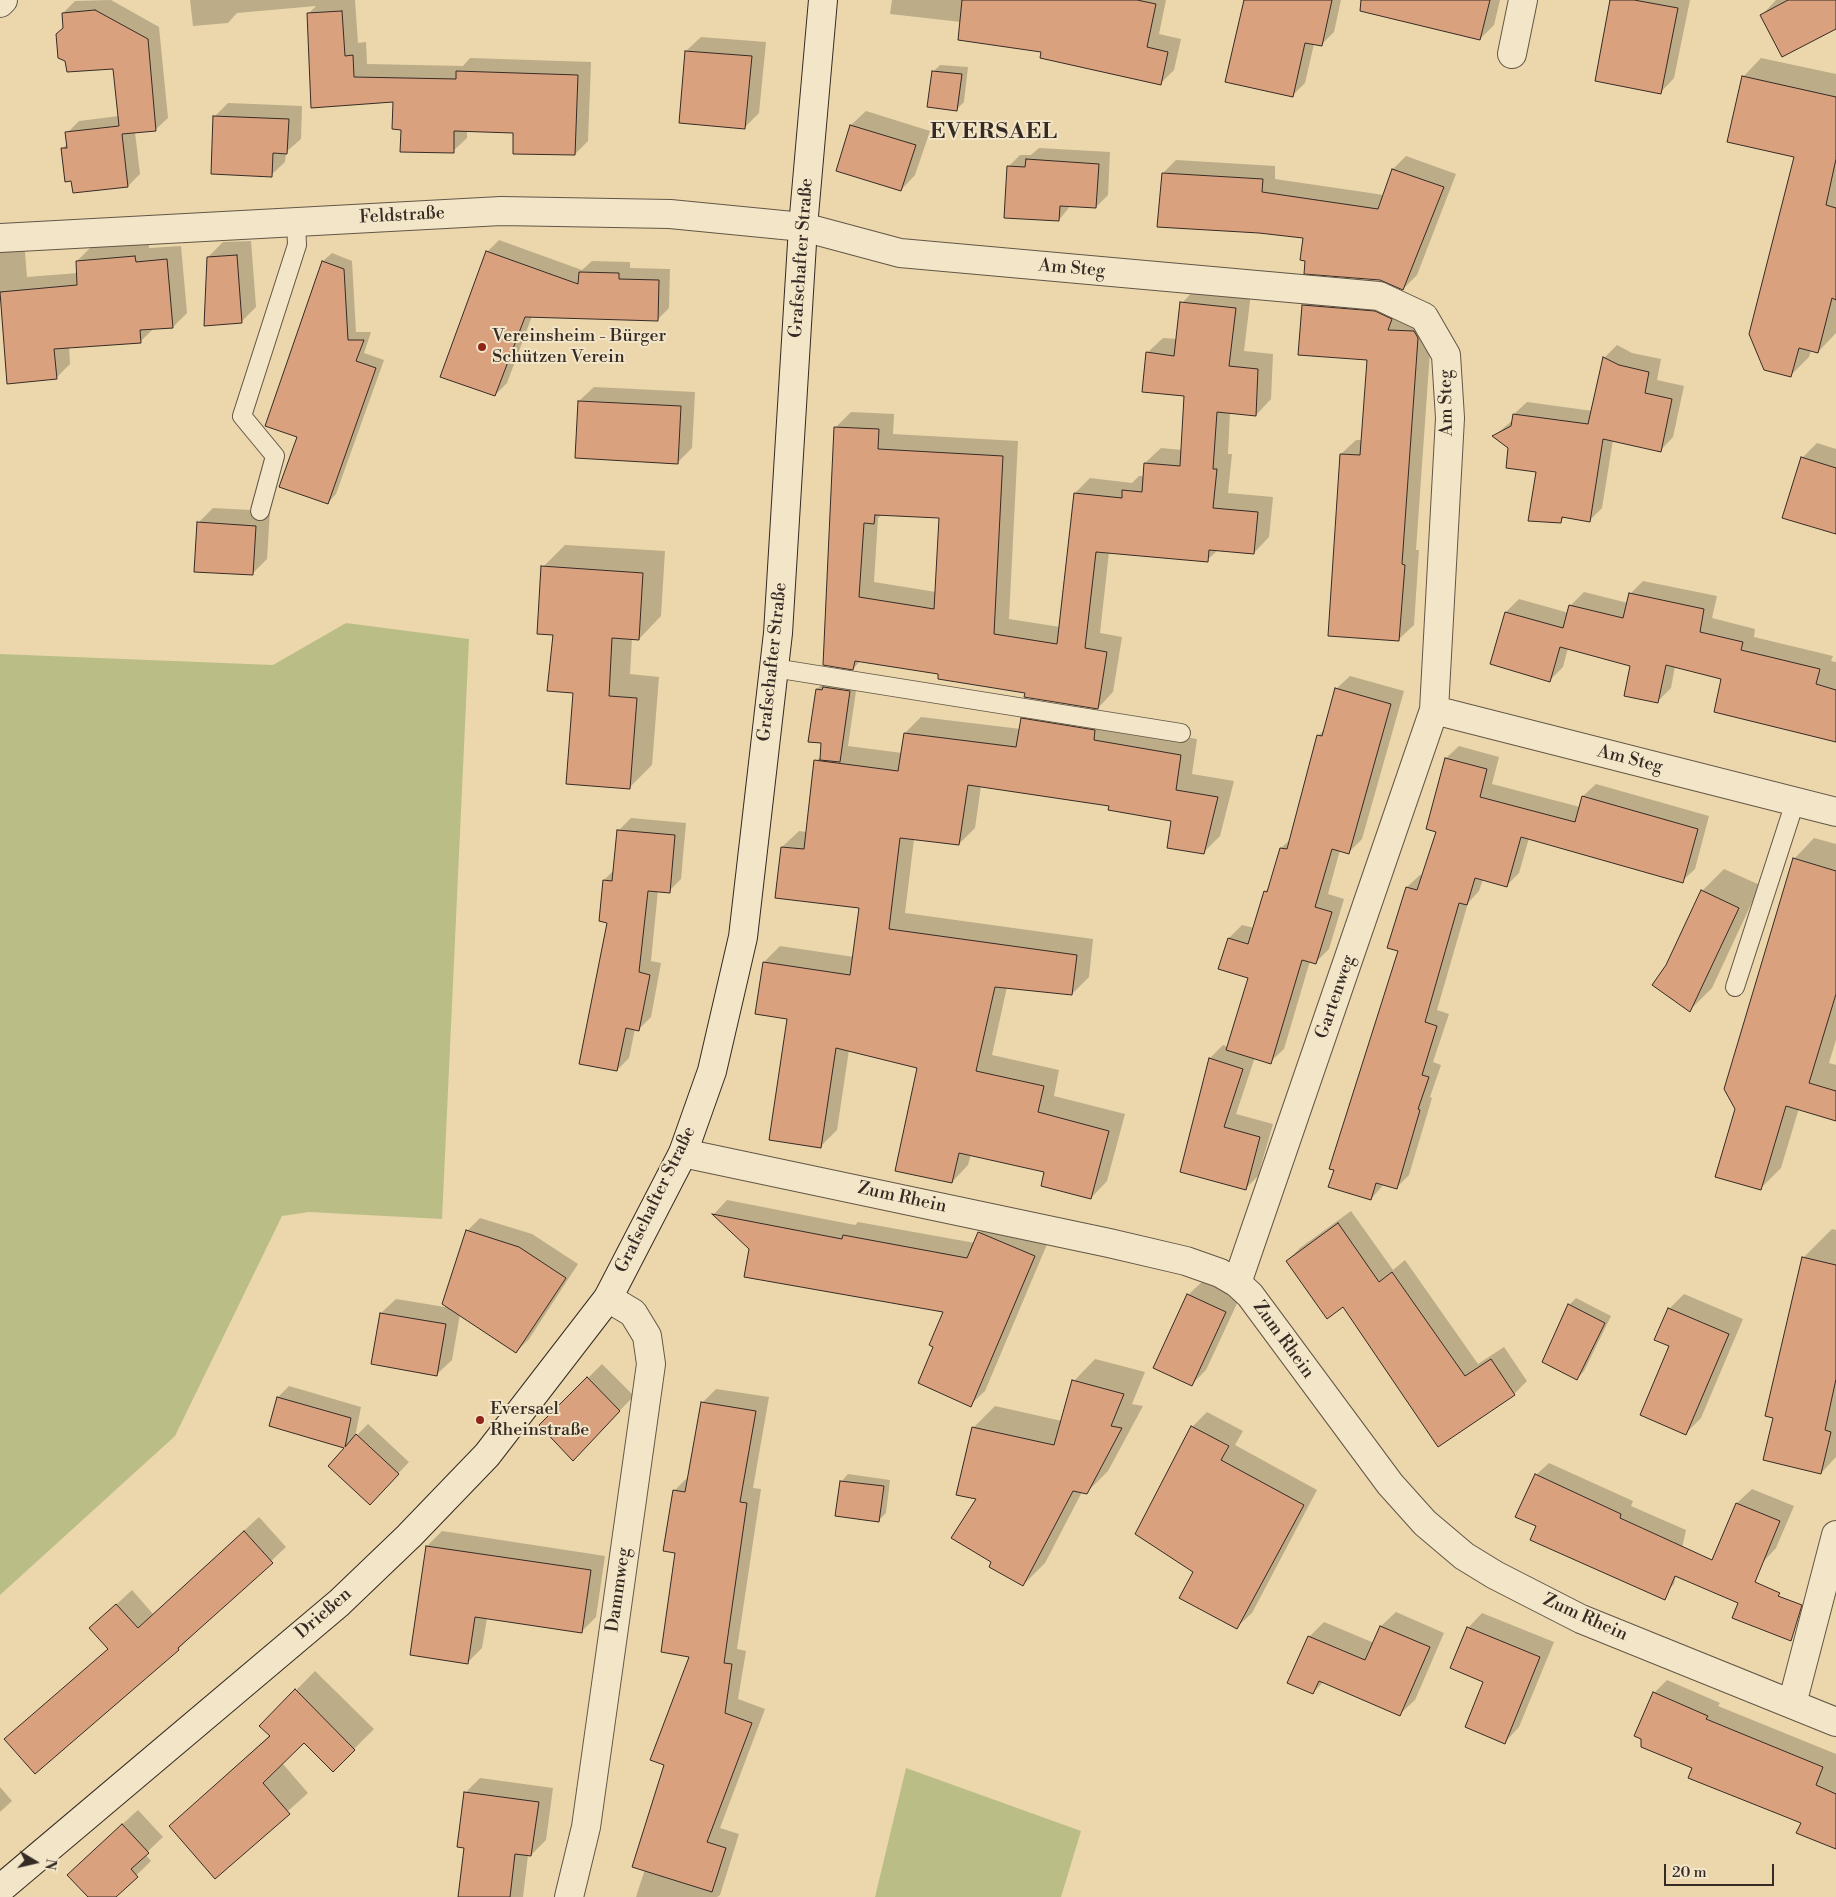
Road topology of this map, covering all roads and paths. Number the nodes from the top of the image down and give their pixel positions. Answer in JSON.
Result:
{"nodes":[{"id":1,"x":3,"y":0,"type":"edge"},
{"id":2,"x":823,"y":0,"type":"edge"},
{"id":3,"x":1523,"y":0,"type":"edge"},
{"id":4,"x":0,"y":3,"type":"edge"},
{"id":5,"x":1512,"y":54,"type":"dead end"},
{"id":6,"x":296,"y":222,"type":"junction"},
{"id":7,"x":803,"y":228,"type":"junction"},
{"id":8,"x":0,"y":238,"type":"edge"},
{"id":9,"x":260,"y":511,"type":"dead end"},
{"id":10,"x":774,"y":668,"type":"junction"},
{"id":11,"x":1434,"y":710,"type":"junction"},
{"id":12,"x":1181,"y":733,"type":"dead end"},
{"id":13,"x":1795,"y":802,"type":"junction"},
{"id":14,"x":1836,"y":812,"type":"edge"},
{"id":15,"x":1736,"y":987,"type":"dead end"},
{"id":16,"x":683,"y":1152,"type":"junction"},
{"id":17,"x":1237,"y":1283,"type":"junction"},
{"id":18,"x":608,"y":1298,"type":"junction"},
{"id":19,"x":1836,"y":1535,"type":"edge"},
{"id":20,"x":1792,"y":1704,"type":"junction"},
{"id":21,"x":1836,"y":1722,"type":"edge"},
{"id":22,"x":0,"y":1889,"type":"edge"},
{"id":23,"x":569,"y":1897,"type":"edge"}],
"edges":[{"from":1,"to":4,"type":"street"},
{"from":2,"to":7,"type":"street","name":"Grafschafter Straße"},
{"from":3,"to":5,"type":"street"},
{"from":6,"to":7,"type":"street","name":"Feldstraße"},
{"from":6,"to":8,"type":"street","name":"Feldstraße"},
{"from":6,"to":9,"type":"lane"},
{"from":7,"to":10,"type":"street","name":"Grafschafter Straße"},
{"from":7,"to":11,"type":"street","name":"Am Steg"},
{"from":10,"to":12,"type":"lane"},
{"from":10,"to":16,"type":"street","name":"Grafschafter Straße"},
{"from":11,"to":13,"type":"street","name":"Am Steg"},
{"from":11,"to":17,"type":"street","name":"Gartenweg"},
{"from":13,"to":14,"type":"street","name":"Am Steg"},
{"from":13,"to":15,"type":"lane"},
{"from":16,"to":17,"type":"street","name":"Zum Rhein"},
{"from":16,"to":18,"type":"street","name":"Grafschafter Straße"},
{"from":17,"to":20,"type":"street","name":"Zum Rhein"},
{"from":18,"to":22,"type":"street","name":"Drießen"},
{"from":18,"to":23,"type":"street","name":"Dammweg"},
{"from":19,"to":20,"type":"street"},
{"from":20,"to":21,"type":"street","name":"Zum Rhein"}]}
